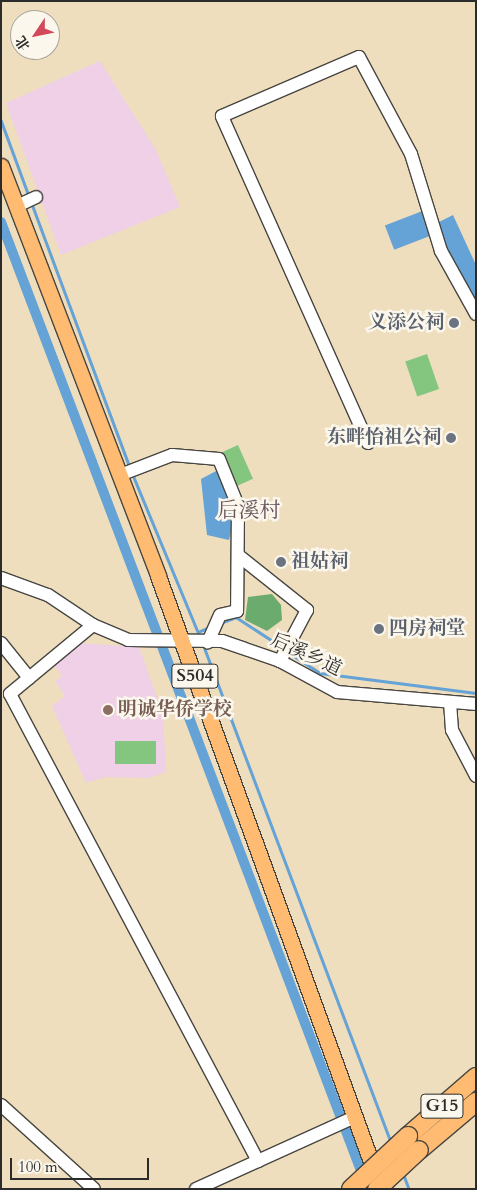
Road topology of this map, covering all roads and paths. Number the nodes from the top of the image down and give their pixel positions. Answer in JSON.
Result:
{"nodes":[{"id":1,"x":1,"y":166,"type":"edge"},
{"id":2,"x":476,"y":314,"type":"edge"},
{"id":3,"x":368,"y":443,"type":"dead end"},
{"id":4,"x":128,"y":472,"type":"junction"},
{"id":5,"x":239,"y":556,"type":"junction"},
{"id":6,"x":1,"y":578,"type":"edge"},
{"id":7,"x":93,"y":626,"type":"junction"},
{"id":8,"x":195,"y":642,"type":"junction"},
{"id":9,"x":1,"y":644,"type":"edge"},
{"id":10,"x":285,"y":654,"type":"junction"},
{"id":11,"x":29,"y":678,"type":"junction"},
{"id":12,"x":450,"y":702,"type":"junction"},
{"id":13,"x":476,"y":704,"type":"edge"},
{"id":14,"x":476,"y":776,"type":"edge"},
{"id":15,"x":476,"y":1077,"type":"edge"},
{"id":16,"x":476,"y":1102,"type":"edge"},
{"id":17,"x":1,"y":1105,"type":"edge"},
{"id":18,"x":355,"y":1117,"type":"junction"},
{"id":19,"x":258,"y":1161,"type":"junction"},
{"id":20,"x":94,"y":1189,"type":"edge"},
{"id":21,"x":196,"y":1189,"type":"edge"},
{"id":22,"x":351,"y":1189,"type":"edge"},
{"id":23,"x":377,"y":1189,"type":"edge"},
{"id":24,"x":381,"y":1189,"type":"edge"}],
"edges":[{"from":1,"to":4,"type":"main road","number":"S504"},
{"from":2,"to":3,"type":"street"},
{"from":4,"to":5,"type":"street"},
{"from":4,"to":8,"type":"main road","number":"S504"},
{"from":5,"to":8,"type":"street"},
{"from":5,"to":10,"type":"street"},
{"from":6,"to":7,"type":"street","name":"后溪乡道"},
{"from":7,"to":8,"type":"street","name":"后溪乡道"},
{"from":7,"to":11,"type":"street"},
{"from":8,"to":10,"type":"street","name":"后溪乡道"},
{"from":8,"to":18,"type":"main road","number":"S504"},
{"from":9,"to":11,"type":"street"},
{"from":10,"to":12,"type":"street","name":"后溪乡道"},
{"from":11,"to":19,"type":"street"},
{"from":12,"to":13,"type":"street","name":"后溪乡道"},
{"from":12,"to":14,"type":"street"},
{"from":15,"to":22,"type":"highway","number":"G15","bridge":true},
{"from":16,"to":23,"type":"highway","number":"G15","bridge":true},
{"from":17,"to":20,"type":"street"},
{"from":18,"to":19,"type":"street"},
{"from":18,"to":24,"type":"main road","number":"S504"},
{"from":19,"to":21,"type":"street"}]}
